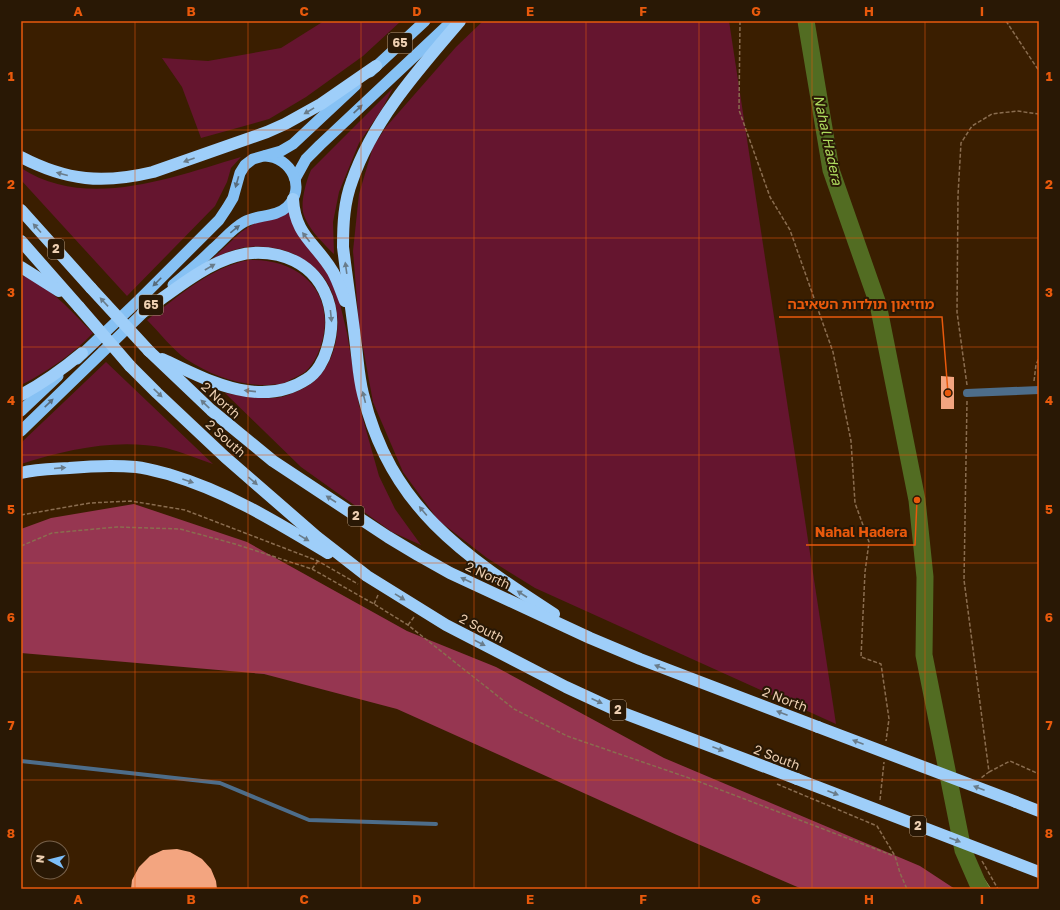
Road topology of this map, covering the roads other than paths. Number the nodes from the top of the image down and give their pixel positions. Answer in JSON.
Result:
{"nodes":[{"id":1,"x":425,"y":21,"type":"edge"},
{"id":2,"x":452,"y":21,"type":"edge"},
{"id":3,"x":460,"y":21,"type":"edge"},
{"id":4,"x":376,"y":66,"type":"junction"},
{"id":5,"x":263,"y":156,"type":"junction"},
{"id":6,"x":21,"y":157,"type":"edge"},
{"id":7,"x":295,"y":179,"type":"junction"},
{"id":8,"x":293,"y":199,"type":"junction"},
{"id":9,"x":21,"y":210,"type":"edge"},
{"id":10,"x":21,"y":241,"type":"edge"},
{"id":11,"x":21,"y":267,"type":"edge"},
{"id":12,"x":77,"y":305,"type":"junction"},
{"id":13,"x":143,"y":312,"type":"junction"},
{"id":14,"x":356,"y":347,"type":"junction"},
{"id":15,"x":82,"y":353,"type":"junction"},
{"id":16,"x":152,"y":353,"type":"junction"},
{"id":17,"x":1036,"y":390,"type":"edge"},
{"id":18,"x":967,"y":393,"type":"road end"},
{"id":19,"x":21,"y":394,"type":"edge"},
{"id":20,"x":21,"y":411,"type":"edge"},
{"id":21,"x":21,"y":431,"type":"edge"},
{"id":22,"x":21,"y":473,"type":"edge"},
{"id":23,"x":367,"y":576,"type":"junction"},
{"id":24,"x":590,"y":638,"type":"junction"},
{"id":25,"x":21,"y":761,"type":"edge"},
{"id":26,"x":1039,"y":811,"type":"edge"},
{"id":27,"x":436,"y":824,"type":"dead end"},
{"id":28,"x":1039,"y":872,"type":"edge"}],
"edges":[{"from":1,"to":4,"type":"highway","number":"65"},
{"from":7,"to":2,"type":"highway","number":"65","one_way":true},
{"from":14,"to":3,"type":"highway","one_way":true},
{"from":4,"to":5,"type":"highway","number":"65"},
{"from":4,"to":6,"type":"highway","one_way":true},
{"from":5,"to":7,"type":"highway"},
{"from":5,"to":15,"type":"highway","number":"65","one_way":true},
{"from":7,"to":8,"type":"highway","number":"65"},
{"from":13,"to":8,"type":"highway","number":"65","one_way":true},
{"from":14,"to":8,"type":"highway","one_way":true},
{"from":16,"to":9,"type":"highway","name":"2 North","number":"2","one_way":true,"bridge":true},
{"from":10,"to":12,"type":"highway","name":"2 South","number":"2"},
{"from":11,"to":12,"type":"highway"},
{"from":12,"to":23,"type":"highway","name":"2 South","number":"2","one_way":true,"bridge":true},
{"from":13,"to":16,"type":"highway","one_way":true},
{"from":21,"to":13,"type":"highway","number":"65","one_way":true},
{"from":24,"to":14,"type":"highway","one_way":true},
{"from":15,"to":19,"type":"highway"},
{"from":15,"to":20,"type":"highway","number":"65"},
{"from":24,"to":16,"type":"highway","name":"2 North","number":"2","one_way":true},
{"from":17,"to":18,"type":"street"},
{"from":22,"to":23,"type":"highway","one_way":true},
{"from":23,"to":28,"type":"highway","name":"2 South","number":"2","one_way":true,"bridge":true},
{"from":26,"to":24,"type":"highway","name":"2 North","number":"2","one_way":true,"bridge":true},
{"from":25,"to":27,"type":"lane"}]}
